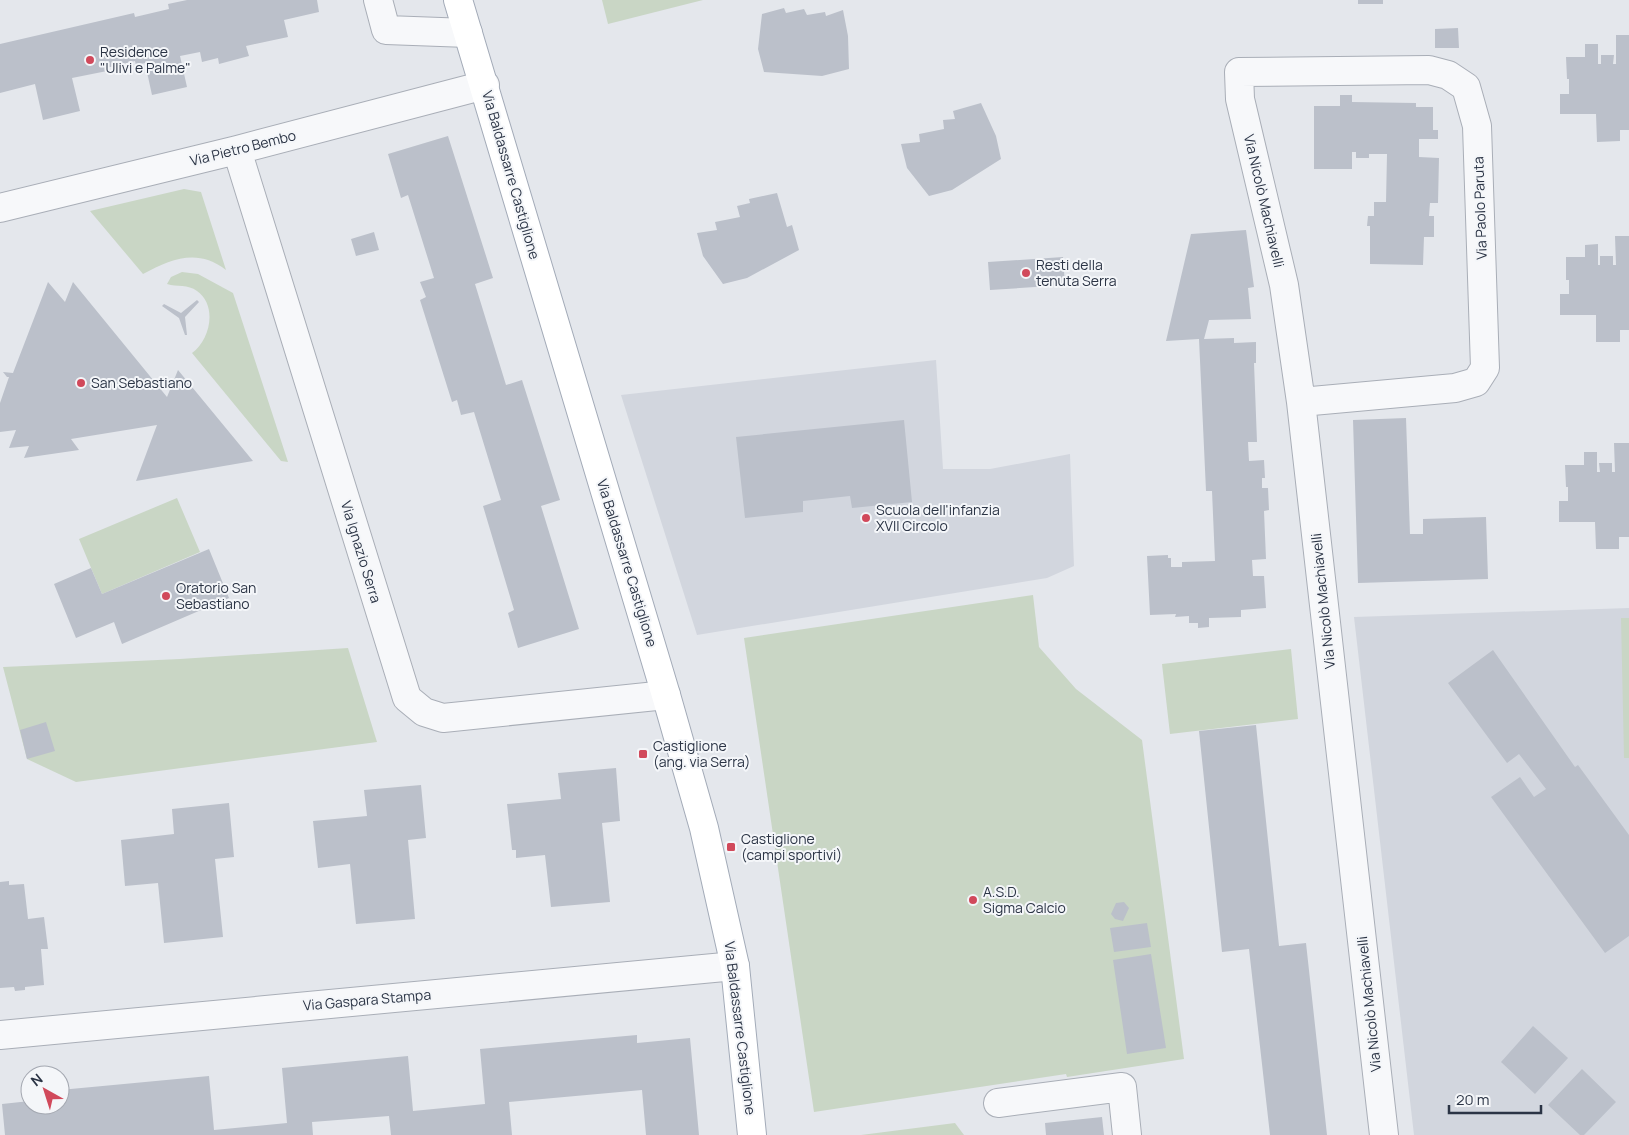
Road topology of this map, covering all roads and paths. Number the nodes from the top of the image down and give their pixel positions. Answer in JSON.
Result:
{"nodes":[{"id":1,"x":378,"y":0,"type":"edge"},
{"id":2,"x":458,"y":0,"type":"edge"},
{"id":3,"x":468,"y":33,"type":"junction"},
{"id":4,"x":1239,"y":72,"type":"joint"},
{"id":5,"x":485,"y":85,"type":"junction"},
{"id":6,"x":237,"y":150,"type":"junction"},
{"id":7,"x":0,"y":208,"type":"edge"},
{"id":8,"x":1301,"y":402,"type":"junction"},
{"id":9,"x":666,"y":695,"type":"junction"},
{"id":10,"x":735,"y":966,"type":"junction"},
{"id":11,"x":0,"y":1035,"type":"edge"},
{"id":12,"x":998,"y":1104,"type":"dead end"},
{"id":13,"x":752,"y":1135,"type":"edge"},
{"id":14,"x":1127,"y":1135,"type":"edge"},
{"id":15,"x":1384,"y":1135,"type":"edge"}],
"edges":[{"from":1,"to":3,"type":"street"},
{"from":2,"to":3,"type":"main road","name":"Via Baldassarre Castiglione"},
{"from":3,"to":5,"type":"main road","name":"Via Baldassarre Castiglione"},
{"from":4,"to":8,"type":"street","name":"Via Nicolò Machiavelli"},
{"from":4,"to":8,"type":"street","name":"Via Paolo Paruta"},
{"from":5,"to":6,"type":"street","name":"Via Pietro Bembo"},
{"from":5,"to":9,"type":"main road","name":"Via Baldassarre Castiglione"},
{"from":6,"to":7,"type":"street","name":"Via Pietro Bembo"},
{"from":6,"to":9,"type":"street","name":"Via Ignazio Serra"},
{"from":8,"to":15,"type":"street","name":"Via Nicolò Machiavelli"},
{"from":9,"to":10,"type":"main road","name":"Via Baldassarre Castiglione"},
{"from":10,"to":11,"type":"street","name":"Via Gaspara Stampa"},
{"from":10,"to":13,"type":"main road","name":"Via Baldassarre Castiglione"},
{"from":12,"to":14,"type":"street"}]}
